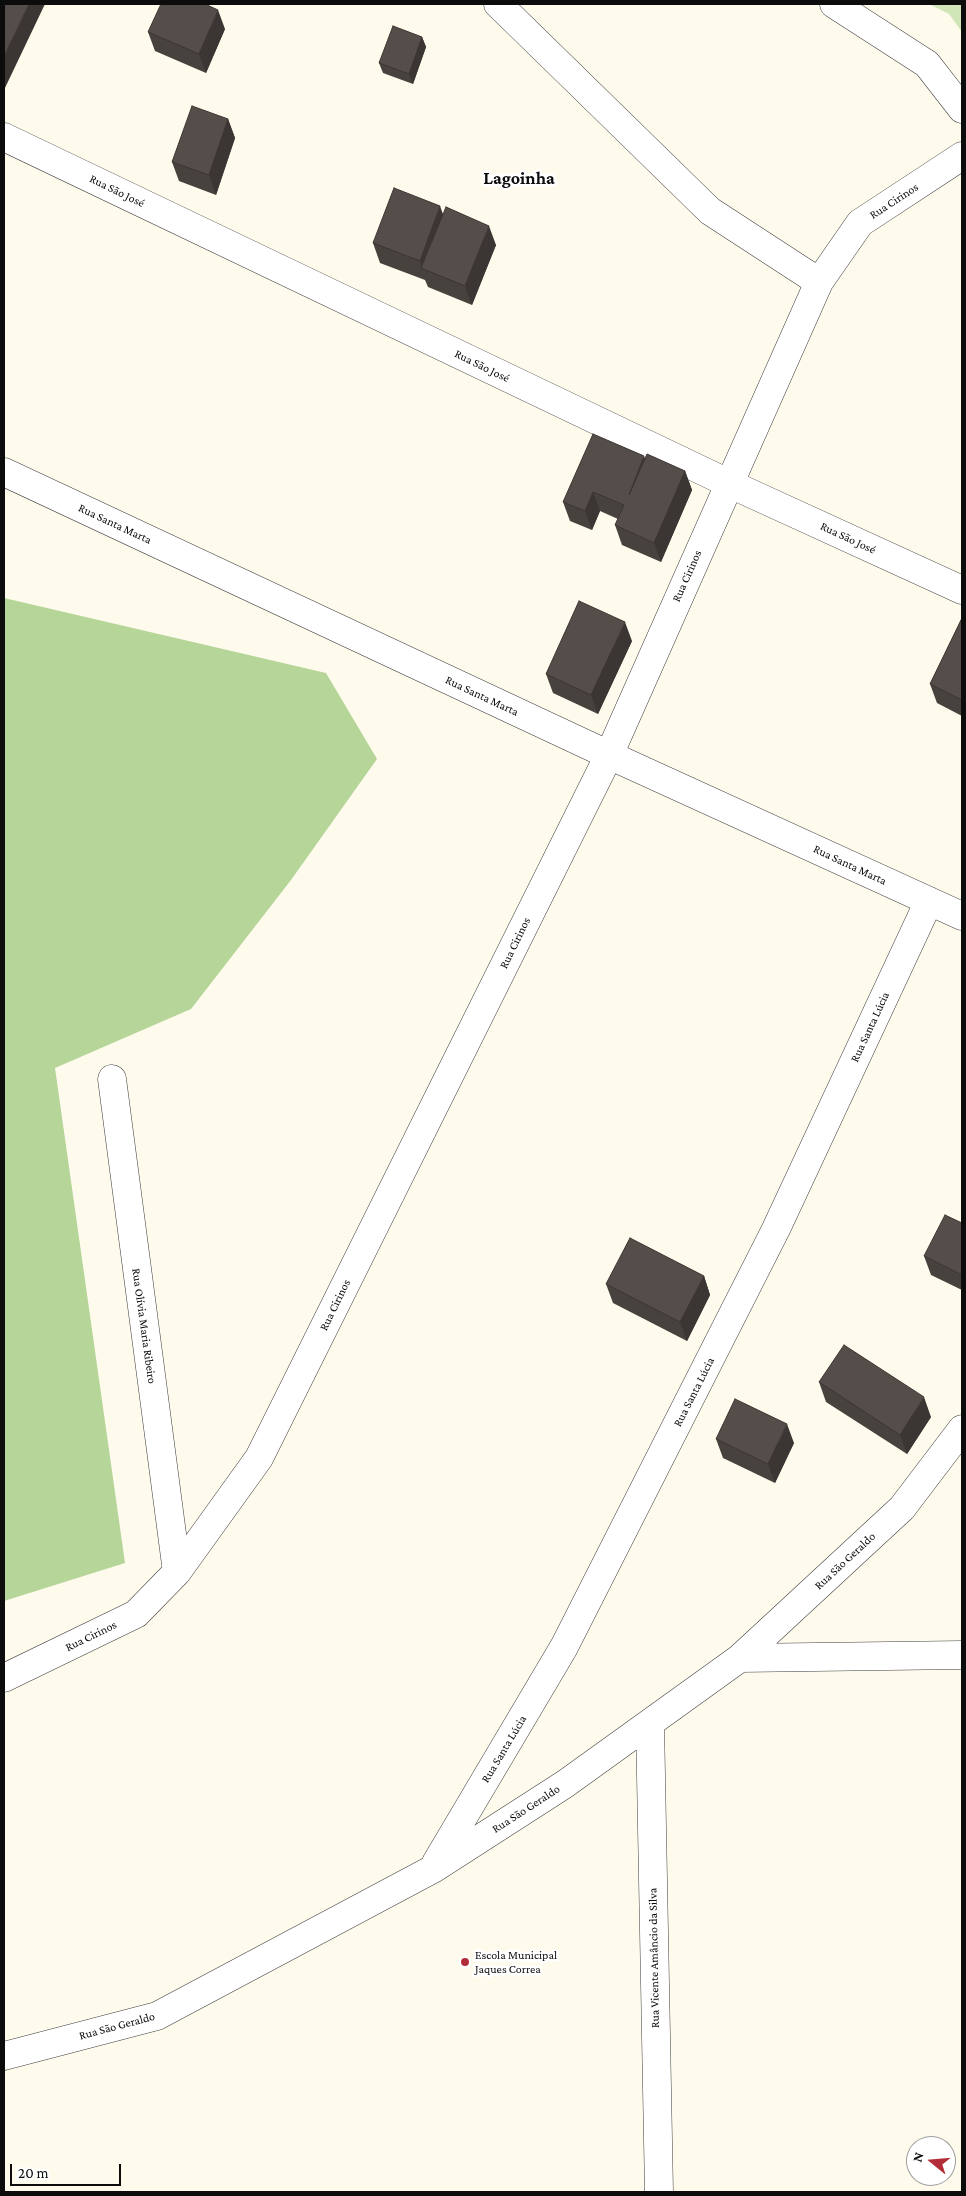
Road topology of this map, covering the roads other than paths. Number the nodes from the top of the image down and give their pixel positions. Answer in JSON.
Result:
{"nodes":[{"id":1,"x":498,"y":4,"type":"edge"},
{"id":2,"x":834,"y":4,"type":"edge"},
{"id":3,"x":962,"y":109,"type":"edge"},
{"id":4,"x":4,"y":137,"type":"edge"},
{"id":5,"x":962,"y":156,"type":"edge"},
{"id":6,"x":819,"y":282,"type":"junction"},
{"id":7,"x":4,"y":472,"type":"edge"},
{"id":8,"x":728,"y":483,"type":"junction"},
{"id":9,"x":962,"y":590,"type":"edge"},
{"id":10,"x":609,"y":755,"type":"junction"},
{"id":11,"x":929,"y":901,"type":"junction"},
{"id":12,"x":962,"y":916,"type":"edge"},
{"id":13,"x":112,"y":1080,"type":"dead end"},
{"id":14,"x":962,"y":1429,"type":"edge"},
{"id":15,"x":177,"y":1572,"type":"junction"},
{"id":16,"x":962,"y":1655,"type":"edge"},
{"id":17,"x":740,"y":1658,"type":"junction"},
{"id":18,"x":4,"y":1678,"type":"edge"},
{"id":19,"x":650,"y":1724,"type":"junction"},
{"id":20,"x":433,"y":1869,"type":"junction"},
{"id":21,"x":4,"y":2056,"type":"edge"},
{"id":22,"x":659,"y":2192,"type":"edge"}],
"edges":[{"from":1,"to":6,"type":"street"},
{"from":2,"to":3,"type":"street"},
{"from":4,"to":8,"type":"street","name":"Rua São José"},
{"from":5,"to":6,"type":"street","name":"Rua Cirinos"},
{"from":6,"to":8,"type":"street","name":"Rua Cirinos"},
{"from":7,"to":10,"type":"street","name":"Rua Santa Marta"},
{"from":8,"to":9,"type":"street","name":"Rua São José"},
{"from":8,"to":10,"type":"street","name":"Rua Cirinos"},
{"from":10,"to":11,"type":"street","name":"Rua Santa Marta"},
{"from":10,"to":15,"type":"street","name":"Rua Cirinos"},
{"from":11,"to":12,"type":"street","name":"Rua Santa Marta"},
{"from":11,"to":20,"type":"street","name":"Rua Santa Lúcia"},
{"from":13,"to":15,"type":"street","name":"Rua Olívia Maria Ribeiro"},
{"from":14,"to":17,"type":"street","name":"Rua São Geraldo"},
{"from":15,"to":18,"type":"street","name":"Rua Cirinos"},
{"from":16,"to":17,"type":"street"},
{"from":17,"to":19,"type":"street","name":"Rua São Geraldo"},
{"from":19,"to":20,"type":"street","name":"Rua São Geraldo"},
{"from":19,"to":22,"type":"street","name":"Rua Vicente Amâncio da Silva"},
{"from":20,"to":21,"type":"street","name":"Rua São Geraldo"}]}
